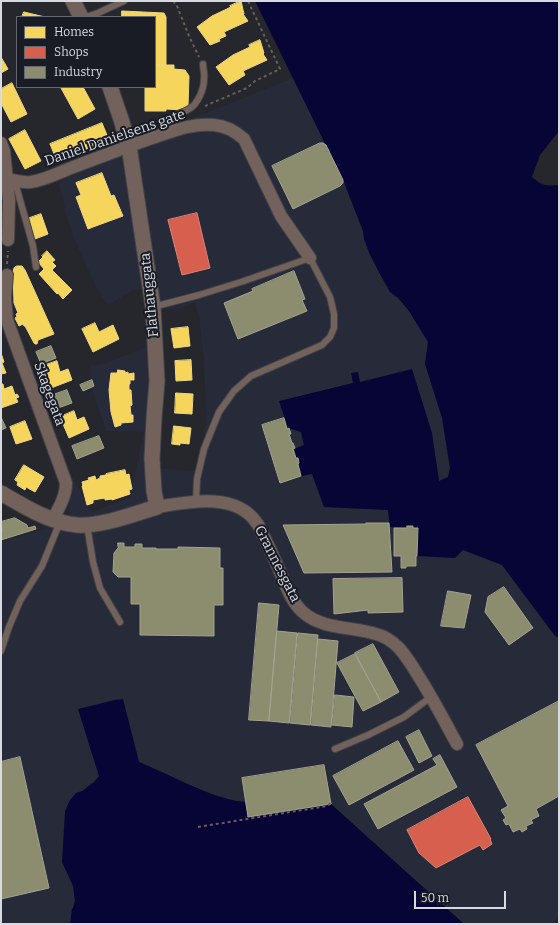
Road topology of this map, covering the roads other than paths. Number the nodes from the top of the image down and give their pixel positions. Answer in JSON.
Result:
{"nodes":[{"id":1,"x":73,"y":1,"type":"edge"},
{"id":2,"x":124,"y":1,"type":"edge"},
{"id":3,"x":80,"y":16,"type":"edge"},
{"id":4,"x":89,"y":16,"type":"edge"},
{"id":5,"x":203,"y":64,"type":"road end"},
{"id":6,"x":110,"y":88,"type":"edge"},
{"id":7,"x":170,"y":132,"type":"junction"},
{"id":8,"x":1,"y":143,"type":"edge"},
{"id":9,"x":129,"y":146,"type":"junction"},
{"id":10,"x":8,"y":179,"type":"edge"},
{"id":11,"x":8,"y":240,"type":"road end"},
{"id":12,"x":310,"y":258,"type":"junction"},
{"id":13,"x":36,"y":267,"type":"dead end"},
{"id":14,"x":7,"y":275,"type":"road end"},
{"id":15,"x":153,"y":307,"type":"junction"},
{"id":16,"x":6,"y":333,"type":"edge"},
{"id":17,"x":1,"y":494,"type":"edge"},
{"id":18,"x":196,"y":501,"type":"junction"},
{"id":19,"x":157,"y":507,"type":"junction"},
{"id":20,"x":57,"y":521,"type":"junction"},
{"id":21,"x":87,"y":525,"type":"junction"},
{"id":22,"x":120,"y":622,"type":"dead end"},
{"id":23,"x":1,"y":651,"type":"edge"},
{"id":24,"x":431,"y":697,"type":"junction"},
{"id":25,"x":457,"y":744,"type":"dead end"},
{"id":26,"x":335,"y":749,"type":"dead end"}],
"edges":[{"from":1,"to":3,"type":"street"},
{"from":2,"to":4,"type":"lane"},
{"from":5,"to":7,"type":"lane"},
{"from":6,"to":9,"type":"street","name":"Flathauggata"},
{"from":7,"to":9,"type":"street","name":"Daniel Danielsens gate"},
{"from":7,"to":12,"type":"street","name":"Daniel Danielsens gate"},
{"from":8,"to":10,"type":"street"},
{"from":9,"to":10,"type":"street","name":"Daniel Danielsens gate"},
{"from":9,"to":15,"type":"street","name":"Flathauggata"},
{"from":10,"to":11,"type":"street"},
{"from":10,"to":13,"type":"lane"},
{"from":12,"to":15,"type":"lane"},
{"from":12,"to":18,"type":"lane"},
{"from":14,"to":16,"type":"street","name":"Skagegata"},
{"from":15,"to":19,"type":"street","name":"Flathauggata"},
{"from":16,"to":20,"type":"street","name":"Skagegata"},
{"from":17,"to":20,"type":"street","name":"Grannesgata"},
{"from":18,"to":19,"type":"street","name":"Grannesgata"},
{"from":18,"to":24,"type":"street","name":"Grannesgata"},
{"from":19,"to":21,"type":"street","name":"Grannesgata"},
{"from":20,"to":21,"type":"street","name":"Grannesgata"},
{"from":20,"to":23,"type":"lane"},
{"from":21,"to":22,"type":"lane"},
{"from":24,"to":25,"type":"street","name":"Grannesgata"},
{"from":24,"to":26,"type":"lane"}]}
